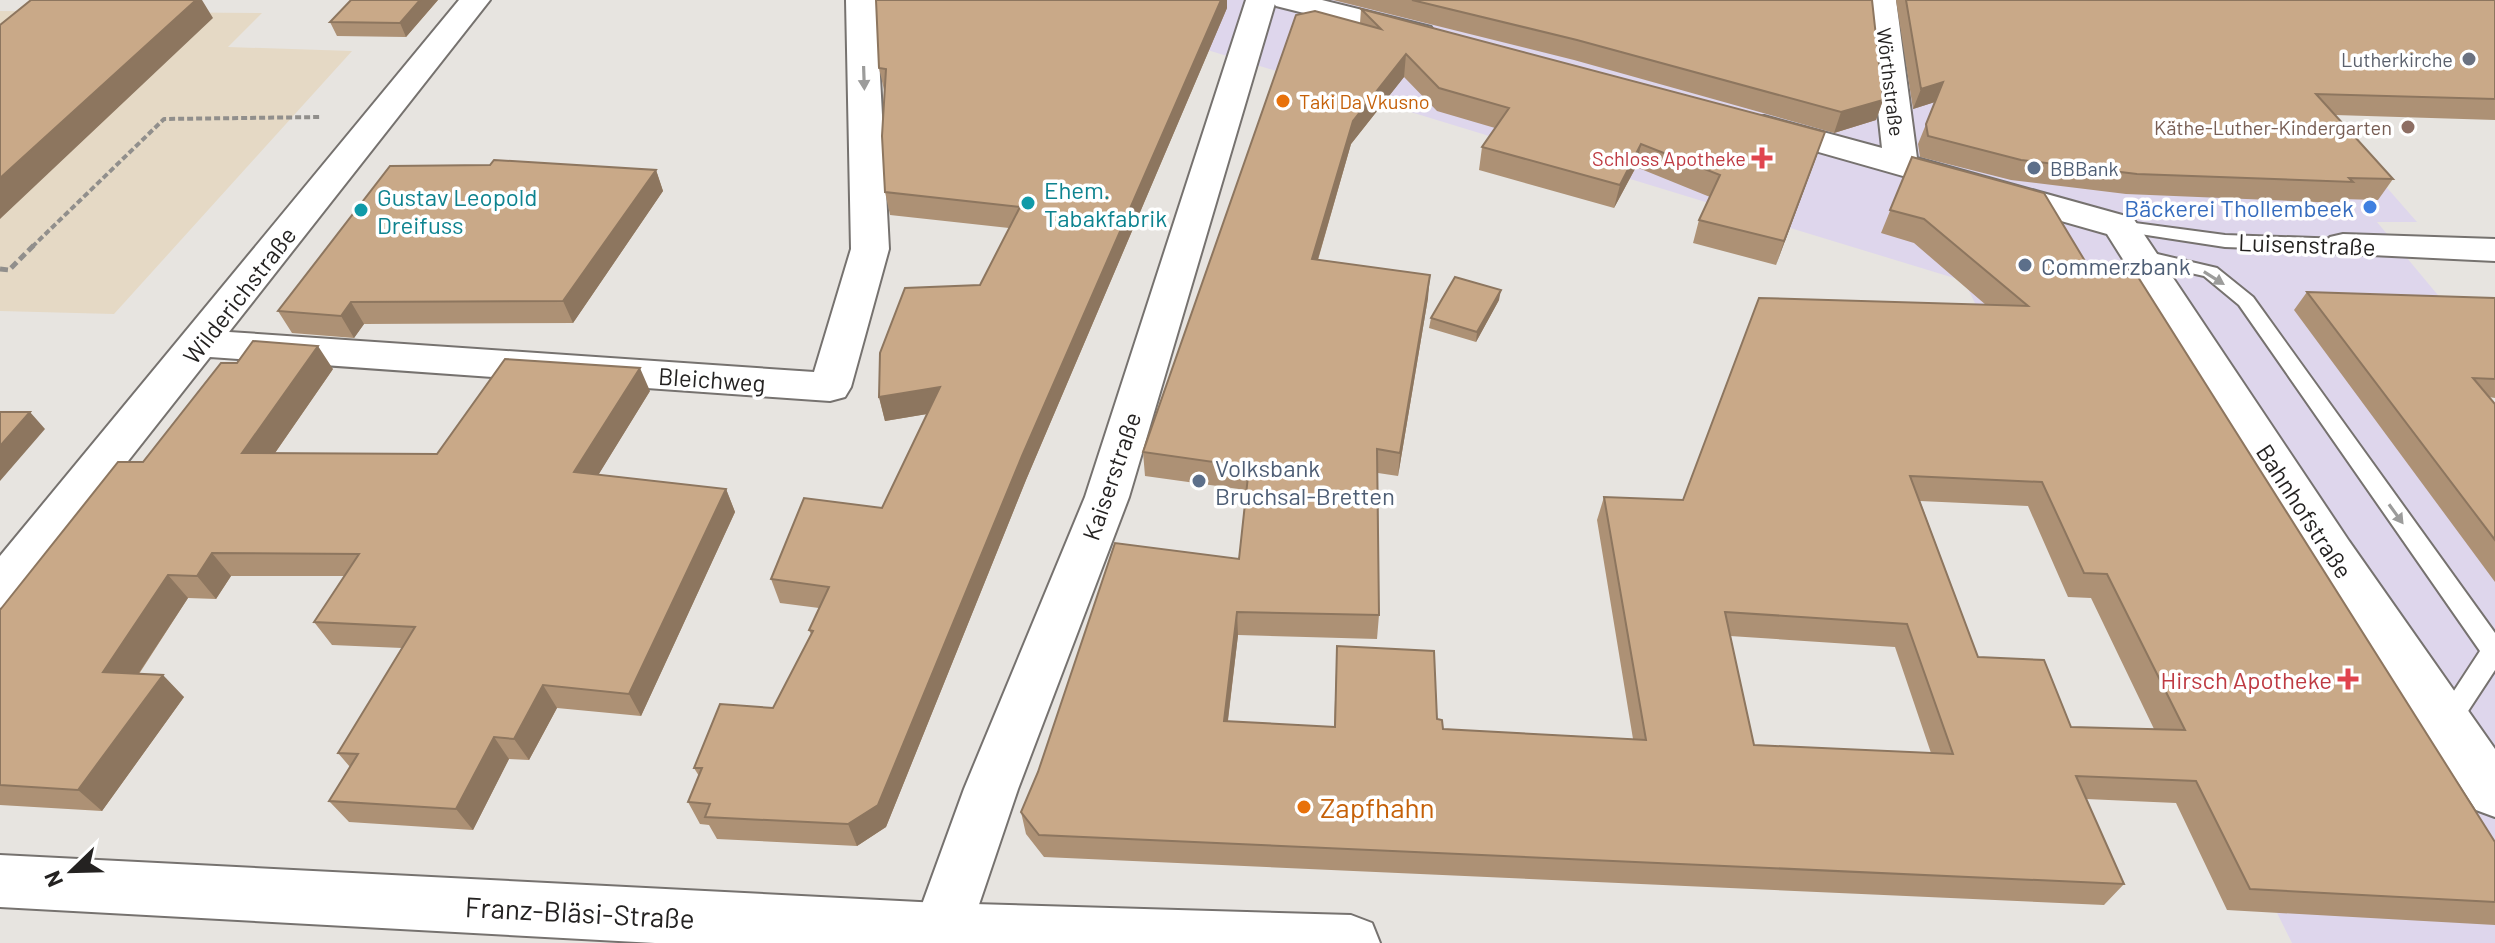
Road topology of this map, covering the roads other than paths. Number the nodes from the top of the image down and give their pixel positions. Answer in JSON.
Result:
{"nodes":[{"id":1,"x":475,"y":0,"type":"edge"},
{"id":2,"x":861,"y":0,"type":"edge"},
{"id":3,"x":1261,"y":0,"type":"edge"},
{"id":4,"x":1286,"y":0,"type":"edge"},
{"id":5,"x":1881,"y":0,"type":"edge"},
{"id":6,"x":1443,"y":39,"type":"edge"},
{"id":7,"x":1732,"y":118,"type":"edge"},
{"id":8,"x":1901,"y":165,"type":"junction"},
{"id":9,"x":2130,"y":241,"type":"junction"},
{"id":10,"x":2343,"y":245,"type":"joint"},
{"id":11,"x":2495,"y":250,"type":"edge"},
{"id":12,"x":202,"y":343,"type":"junction"},
{"id":13,"x":0,"y":589,"type":"edge"},
{"id":14,"x":2446,"y":723,"type":"junction"},
{"id":15,"x":2495,"y":793,"type":"edge"},
{"id":16,"x":0,"y":881,"type":"edge"},
{"id":17,"x":938,"y":937,"type":"edge"},
{"id":18,"x":1351,"y":943,"type":"edge"}],
"edges":[{"from":1,"to":12,"type":"street","name":"Wilderichstraße"},
{"from":2,"to":12,"type":"street","name":"Bleichweg","one_way":true},
{"from":3,"to":17,"type":"street","name":"Kaiserstraße"},
{"from":4,"to":6,"type":"street"},
{"from":5,"to":8,"type":"street","name":"Wörthstraße"},
{"from":7,"to":8,"type":"street"},
{"from":8,"to":9,"type":"street"},
{"from":9,"to":10,"type":"lane","name":"Luisenstraße"},
{"from":9,"to":14,"type":"street","name":"Bahnhofstraße"},
{"from":9,"to":14,"type":"lane","one_way":true},
{"from":10,"to":11,"type":"street","name":"Luisenstraße"},
{"from":12,"to":13,"type":"street","name":"Wilderichstraße"},
{"from":14,"to":15,"type":"street","name":"Bahnhofstraße"},
{"from":16,"to":17,"type":"street","name":"Franz-Bläsi-Straße"},
{"from":17,"to":18,"type":"street","name":"Franz-Bläsi-Straße"}]}
